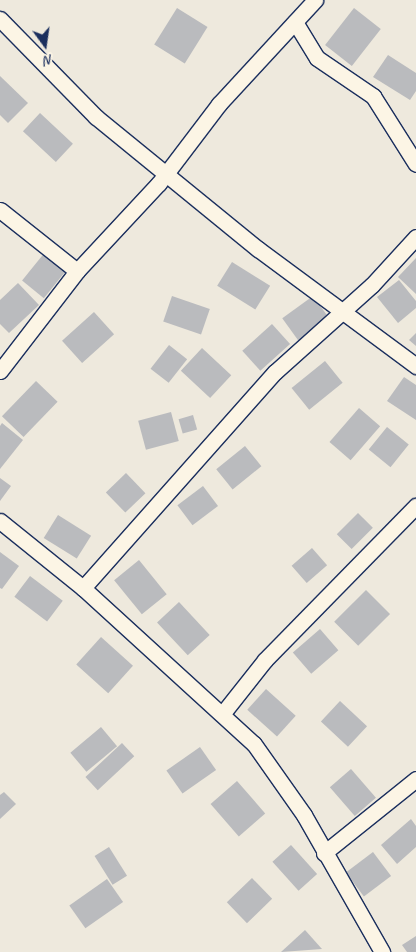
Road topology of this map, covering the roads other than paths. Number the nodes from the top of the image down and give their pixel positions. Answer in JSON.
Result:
{"nodes":[{"id":1,"x":315,"y":0,"type":"edge"},
{"id":2,"x":0,"y":19,"type":"edge"},
{"id":3,"x":295,"y":22,"type":"junction"},
{"id":4,"x":416,"y":164,"type":"edge"},
{"id":5,"x":167,"y":173,"type":"junction"},
{"id":6,"x":0,"y":210,"type":"edge"},
{"id":7,"x":416,"y":237,"type":"edge"},
{"id":8,"x":77,"y":271,"type":"junction"},
{"id":9,"x":344,"y":311,"type":"junction"},
{"id":10,"x":416,"y":366,"type":"edge"},
{"id":11,"x":0,"y":371,"type":"edge"},
{"id":12,"x":415,"y":508,"type":"edge"},
{"id":13,"x":0,"y":522,"type":"edge"},
{"id":14,"x":84,"y":588,"type":"junction"},
{"id":15,"x":223,"y":713,"type":"junction"},
{"id":16,"x":416,"y":779,"type":"edge"},
{"id":17,"x":324,"y":852,"type":"junction"},
{"id":18,"x":382,"y":952,"type":"edge"}],
"edges":[{"from":1,"to":3,"type":"street"},
{"from":2,"to":5,"type":"street"},
{"from":3,"to":4,"type":"street"},
{"from":3,"to":5,"type":"street"},
{"from":5,"to":8,"type":"street"},
{"from":5,"to":9,"type":"street"},
{"from":6,"to":8,"type":"street"},
{"from":7,"to":9,"type":"street"},
{"from":8,"to":11,"type":"street"},
{"from":9,"to":10,"type":"street"},
{"from":9,"to":14,"type":"street"},
{"from":12,"to":15,"type":"street"},
{"from":13,"to":14,"type":"street"},
{"from":14,"to":15,"type":"street"},
{"from":15,"to":17,"type":"street"},
{"from":16,"to":17,"type":"street"},
{"from":17,"to":18,"type":"street"}]}
